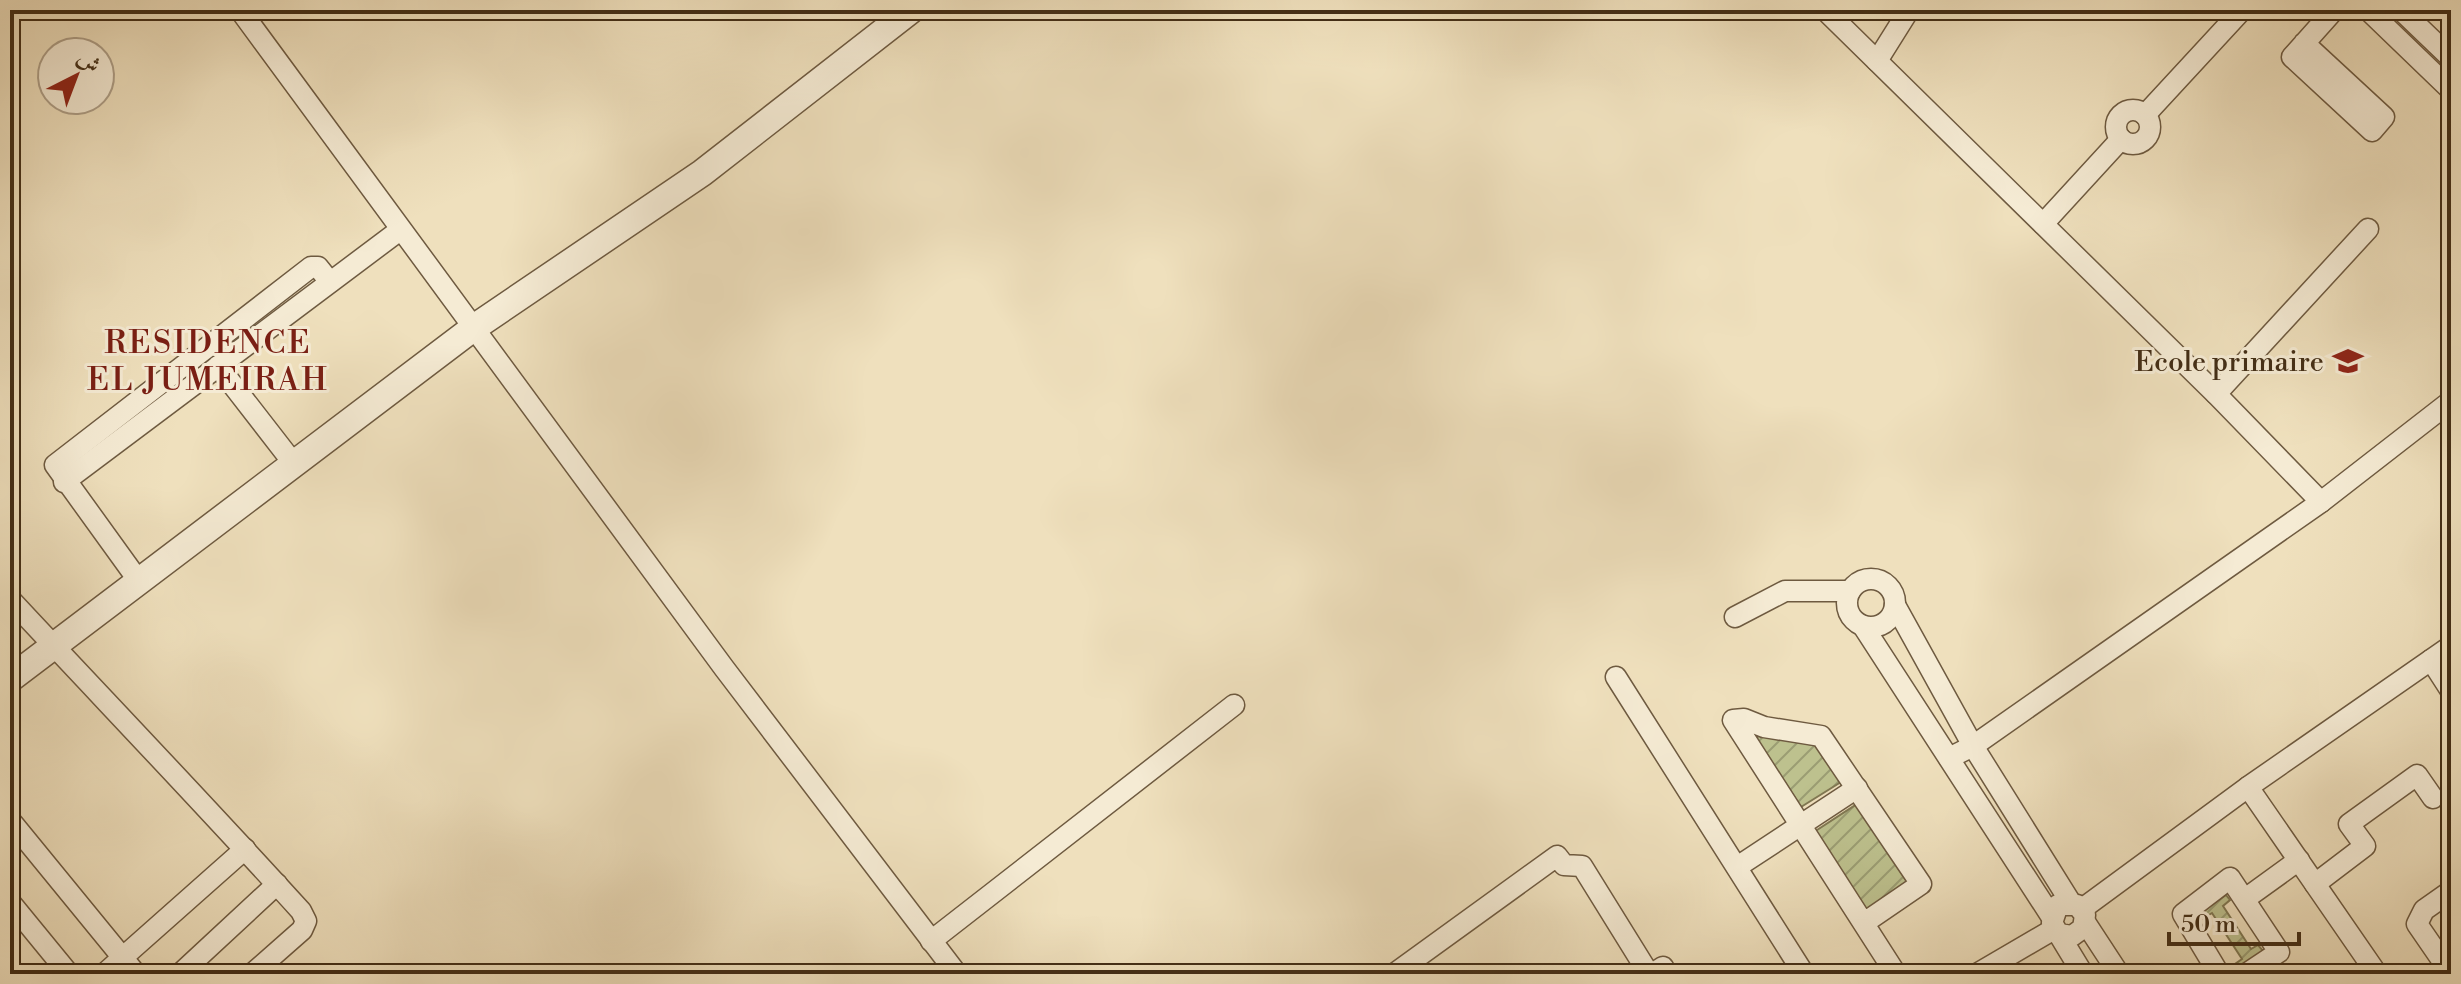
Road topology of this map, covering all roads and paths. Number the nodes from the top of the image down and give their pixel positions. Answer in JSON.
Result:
{"nodes":[{"id":1,"x":240,"y":10,"type":"edge"},
{"id":2,"x":911,"y":10,"type":"edge"},
{"id":3,"x":1825,"y":10,"type":"edge"},
{"id":4,"x":1909,"y":10,"type":"edge"},
{"id":5,"x":2242,"y":10,"type":"edge"},
{"id":6,"x":2334,"y":10,"type":"edge"},
{"id":7,"x":2368,"y":10,"type":"edge"},
{"id":8,"x":2401,"y":10,"type":"edge"},
{"id":9,"x":2304,"y":43,"type":"junction"},
{"id":10,"x":2451,"y":58,"type":"edge"},
{"id":11,"x":1877,"y":61,"type":"junction"},
{"id":12,"x":2451,"y":90,"type":"edge"},
{"id":13,"x":2043,"y":224,"type":"junction"},
{"id":14,"x":2368,"y":229,"type":"dead end"},
{"id":15,"x":400,"y":230,"type":"junction"},
{"id":16,"x":330,"y":282,"type":"junction"},
{"id":17,"x":472,"y":329,"type":"junction"},
{"id":18,"x":218,"y":366,"type":"junction"},
{"id":19,"x":2216,"y":394,"type":"junction"},
{"id":20,"x":2451,"y":401,"type":"edge"},
{"id":21,"x":294,"y":464,"type":"junction"},
{"id":22,"x":64,"y":482,"type":"junction"},
{"id":23,"x":2321,"y":502,"type":"junction"},
{"id":24,"x":138,"y":580,"type":"junction"},
{"id":25,"x":1850,"y":591,"type":"junction"},
{"id":26,"x":10,"y":599,"type":"edge"},
{"id":27,"x":1895,"y":605,"type":"junction"},
{"id":28,"x":1735,"y":617,"type":"dead end"},
{"id":29,"x":1863,"y":626,"type":"junction"},
{"id":30,"x":54,"y":646,"type":"junction"},
{"id":31,"x":2451,"y":646,"type":"edge"},
{"id":32,"x":2431,"y":660,"type":"junction"},
{"id":33,"x":1616,"y":677,"type":"dead end"},
{"id":34,"x":10,"y":679,"type":"edge"},
{"id":35,"x":2451,"y":691,"type":"edge"},
{"id":36,"x":1234,"y":705,"type":"dead end"},
{"id":37,"x":1973,"y":746,"type":"junction"},
{"id":38,"x":1949,"y":758,"type":"junction"},
{"id":39,"x":2248,"y":787,"type":"junction"},
{"id":40,"x":1857,"y":788,"type":"junction"},
{"id":41,"x":2433,"y":798,"type":"dead end"},
{"id":42,"x":10,"y":820,"type":"edge"},
{"id":43,"x":1801,"y":825,"type":"junction"},
{"id":44,"x":245,"y":849,"type":"junction"},
{"id":45,"x":2299,"y":860,"type":"junction"},
{"id":46,"x":1737,"y":867,"type":"junction"},
{"id":47,"x":277,"y":884,"type":"junction"},
{"id":48,"x":2315,"y":884,"type":"junction"},
{"id":49,"x":2451,"y":891,"type":"edge"},
{"id":50,"x":2245,"y":899,"type":"junction"},
{"id":51,"x":10,"y":902,"type":"edge"},
{"id":52,"x":2079,"y":911,"type":"junction"},
{"id":53,"x":1864,"y":923,"type":"junction"},
{"id":54,"x":2055,"y":926,"type":"junction"},
{"id":55,"x":931,"y":941,"type":"junction"},
{"id":56,"x":129,"y":967,"type":"edge"},
{"id":57,"x":2449,"y":972,"type":"edge"},
{"id":58,"x":69,"y":974,"type":"edge"},
{"id":59,"x":104,"y":974,"type":"edge"},
{"id":60,"x":180,"y":974,"type":"edge"},
{"id":61,"x":252,"y":974,"type":"edge"},
{"id":62,"x":957,"y":974,"type":"edge"},
{"id":63,"x":1394,"y":974,"type":"edge"},
{"id":64,"x":1650,"y":974,"type":"edge"},
{"id":65,"x":1667,"y":974,"type":"edge"},
{"id":66,"x":1804,"y":974,"type":"edge"},
{"id":67,"x":1896,"y":974,"type":"edge"},
{"id":68,"x":1977,"y":974,"type":"edge"},
{"id":69,"x":2083,"y":974,"type":"edge"},
{"id":70,"x":2119,"y":974,"type":"edge"},
{"id":71,"x":2219,"y":974,"type":"edge"},
{"id":72,"x":2246,"y":974,"type":"edge"},
{"id":73,"x":2377,"y":974,"type":"edge"}],
"edges":[{"from":1,"to":15,"type":"street"},
{"from":2,"to":17,"type":"street"},
{"from":3,"to":11,"type":"street"},
{"from":4,"to":11,"type":"street"},
{"from":5,"to":13,"type":"street"},
{"from":6,"to":9,"type":"street"},
{"from":7,"to":12,"type":"street"},
{"from":8,"to":10,"type":"street"},
{"from":9,"to":9,"type":"street"},
{"from":11,"to":13,"type":"street"},
{"from":13,"to":19,"type":"street"},
{"from":14,"to":19,"type":"street"},
{"from":15,"to":16,"type":"street"},
{"from":15,"to":17,"type":"street"},
{"from":16,"to":18,"type":"street"},
{"from":16,"to":22,"type":"street"},
{"from":17,"to":21,"type":"street"},
{"from":17,"to":55,"type":"street"},
{"from":18,"to":21,"type":"street"},
{"from":18,"to":22,"type":"street"},
{"from":19,"to":23,"type":"street"},
{"from":20,"to":23,"type":"street"},
{"from":21,"to":24,"type":"street"},
{"from":22,"to":24,"type":"street"},
{"from":23,"to":37,"type":"street"},
{"from":24,"to":30,"type":"street"},
{"from":25,"to":27,"type":"street"},
{"from":25,"to":28,"type":"street"},
{"from":25,"to":29,"type":"street"},
{"from":26,"to":30,"type":"street"},
{"from":27,"to":29,"type":"street"},
{"from":27,"to":37,"type":"street"},
{"from":29,"to":38,"type":"street"},
{"from":30,"to":34,"type":"street"},
{"from":30,"to":44,"type":"street"},
{"from":31,"to":32,"type":"street"},
{"from":32,"to":35,"type":"street"},
{"from":32,"to":39,"type":"street"},
{"from":33,"to":46,"type":"street"},
{"from":36,"to":55,"type":"street"},
{"from":37,"to":38,"type":"street"},
{"from":37,"to":52,"type":"street"},
{"from":38,"to":54,"type":"street"},
{"from":39,"to":45,"type":"street"},
{"from":39,"to":52,"type":"street"},
{"from":40,"to":43,"type":"street"},
{"from":40,"to":43,"type":"street"},
{"from":40,"to":53,"type":"street"},
{"from":41,"to":48,"type":"street"},
{"from":42,"to":56,"type":"street"},
{"from":43,"to":46,"type":"street"},
{"from":43,"to":53,"type":"street"},
{"from":44,"to":47,"type":"street"},
{"from":44,"to":56,"type":"street"},
{"from":45,"to":48,"type":"street"},
{"from":45,"to":50,"type":"street"},
{"from":46,"to":66,"type":"street"},
{"from":47,"to":60,"type":"street"},
{"from":47,"to":61,"type":"street"},
{"from":48,"to":73,"type":"street"},
{"from":49,"to":57,"type":"street"},
{"from":50,"to":71,"type":"street"},
{"from":50,"to":72,"type":"street"},
{"from":51,"to":58,"type":"street"},
{"from":52,"to":54,"type":"street"},
{"from":52,"to":54,"type":"street"},
{"from":52,"to":70,"type":"street"},
{"from":53,"to":67,"type":"street"},
{"from":54,"to":68,"type":"street"},
{"from":54,"to":69,"type":"street"},
{"from":55,"to":62,"type":"street"},
{"from":56,"to":59,"type":"street"},
{"from":63,"to":64,"type":"street"},
{"from":64,"to":65,"type":"street"}]}
